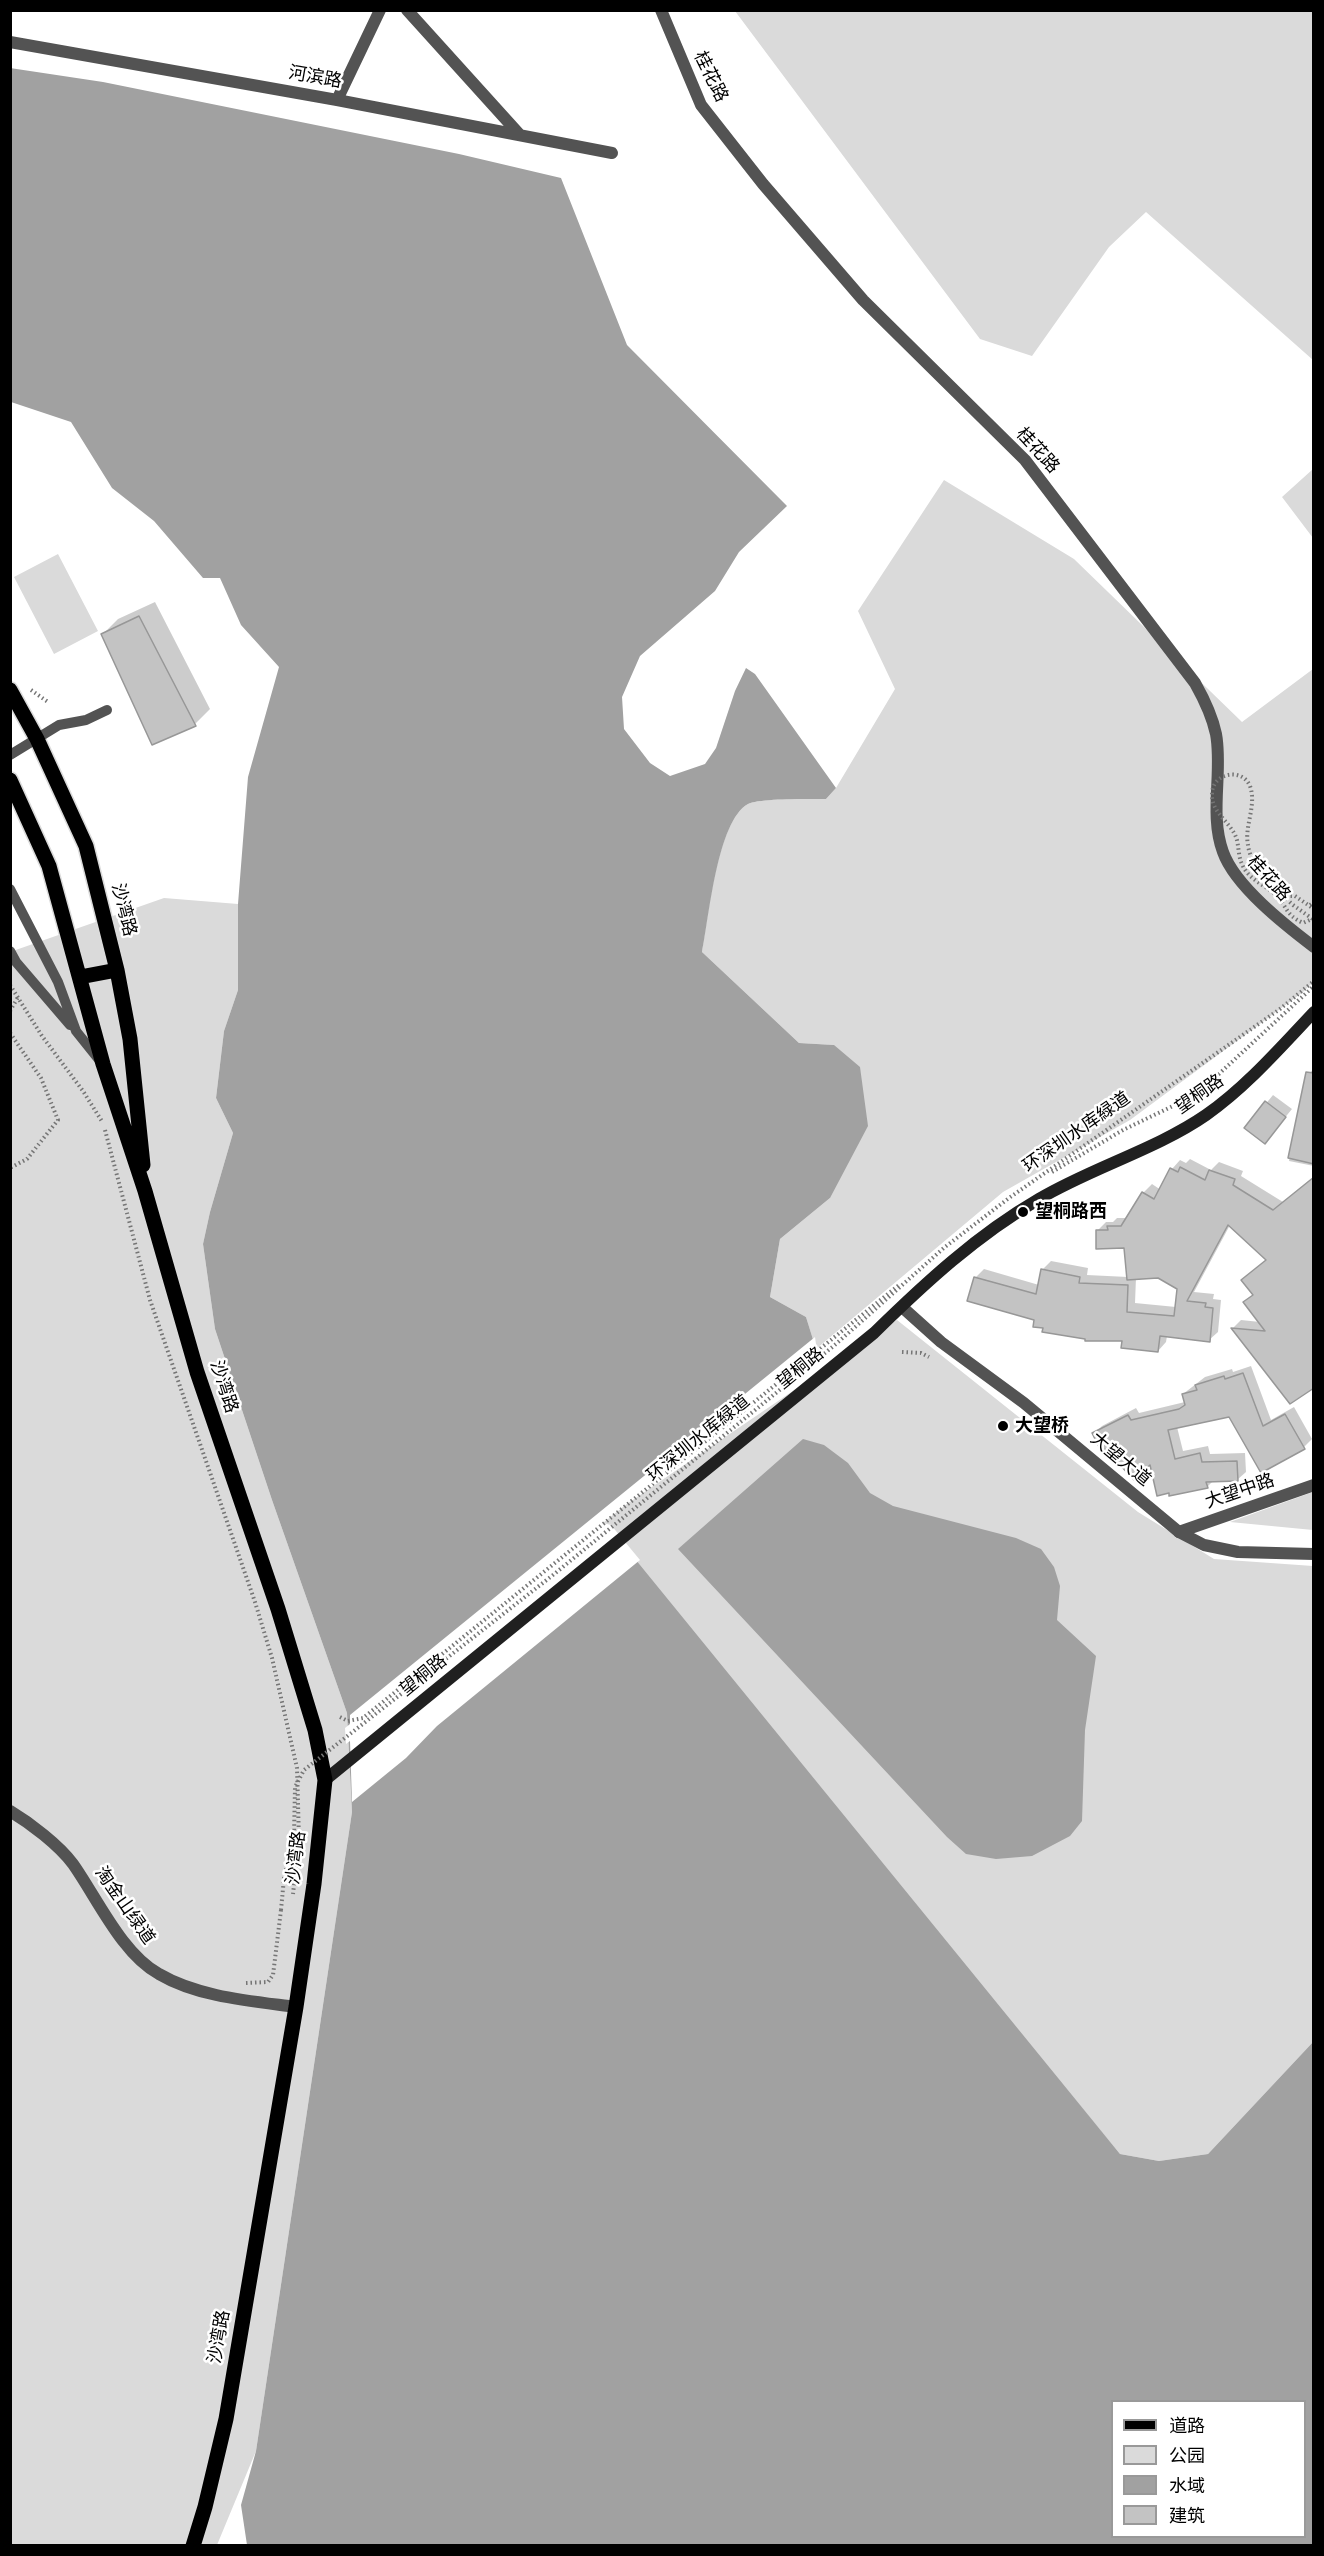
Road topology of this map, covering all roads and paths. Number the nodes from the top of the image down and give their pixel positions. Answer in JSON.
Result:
{"nodes":[{"id":1,"x":380,"y":10,"type":"edge"},
{"id":2,"x":407,"y":10,"type":"edge"},
{"id":3,"x":661,"y":10,"type":"edge"},
{"id":4,"x":10,"y":42,"type":"edge"},
{"id":5,"x":337,"y":100,"type":"junction"},
{"id":6,"x":520,"y":135,"type":"junction"},
{"id":7,"x":612,"y":153,"type":"dead end"},
{"id":8,"x":27,"y":687,"type":"dead end"},
{"id":9,"x":10,"y":690,"type":"edge"},
{"id":10,"x":48,"y":702,"type":"dead end"},
{"id":11,"x":107,"y":710,"type":"dead end"},
{"id":12,"x":37,"y":739,"type":"junction"},
{"id":13,"x":10,"y":755,"type":"edge"},
{"id":14,"x":10,"y":780,"type":"edge"},
{"id":15,"x":10,"y":890,"type":"edge"},
{"id":16,"x":1277,"y":896,"type":"junction"},
{"id":17,"x":1313,"y":908,"type":"edge"},
{"id":18,"x":1313,"y":920,"type":"edge"},
{"id":19,"x":1314,"y":947,"type":"edge"},
{"id":20,"x":10,"y":951,"type":"edge"},
{"id":21,"x":117,"y":970,"type":"junction"},
{"id":22,"x":80,"y":977,"type":"junction"},
{"id":23,"x":1314,"y":983,"type":"edge"},
{"id":24,"x":10,"y":985,"type":"edge"},
{"id":25,"x":18,"y":997,"type":"junction"},
{"id":26,"x":10,"y":1011,"type":"edge"},
{"id":27,"x":1314,"y":1012,"type":"edge"},
{"id":28,"x":76,"y":1031,"type":"junction"},
{"id":29,"x":10,"y":1033,"type":"edge"},
{"id":30,"x":102,"y":1064,"type":"junction"},
{"id":31,"x":10,"y":1168,"type":"edge"},
{"id":32,"x":145,"y":1191,"type":"junction"},
{"id":33,"x":902,"y":1307,"type":"junction"},
{"id":34,"x":902,"y":1352,"type":"dead end"},
{"id":35,"x":928,"y":1357,"type":"dead end"},
{"id":36,"x":1314,"y":1485,"type":"edge"},
{"id":37,"x":1179,"y":1532,"type":"junction"},
{"id":38,"x":1314,"y":1554,"type":"edge"},
{"id":39,"x":340,"y":1717,"type":"dead end"},
{"id":40,"x":325,"y":1780,"type":"junction"},
{"id":41,"x":10,"y":1810,"type":"edge"},
{"id":42,"x":293,"y":1896,"type":"dead end"},
{"id":43,"x":245,"y":1983,"type":"dead end"},
{"id":44,"x":296,"y":2007,"type":"junction"},
{"id":45,"x":193,"y":2546,"type":"edge"}],
"edges":[{"from":1,"to":5,"type":"street"},
{"from":2,"to":6,"type":"street"},
{"from":3,"to":19,"type":"street","name":"桂花路"},
{"from":4,"to":5,"type":"street","name":"河滨路"},
{"from":5,"to":6,"type":"street","name":"河滨路"},
{"from":6,"to":7,"type":"street","name":"河滨路"},
{"from":8,"to":10,"type":"path"},
{"from":9,"to":12,"type":"main road","name":"沙湾路"},
{"from":11,"to":12,"type":"lane"},
{"from":12,"to":13,"type":"lane"},
{"from":12,"to":21,"type":"main road","name":"沙湾路"},
{"from":14,"to":22,"type":"main road","name":"沙湾路"},
{"from":15,"to":28,"type":"lane"},
{"from":16,"to":17,"type":"path","bridge":true},
{"from":16,"to":18,"type":"path","bridge":true},
{"from":16,"to":18,"type":"path","bridge":true},
{"from":17,"to":18,"type":"path","bridge":true},
{"from":20,"to":28,"type":"lane"},
{"from":21,"to":22,"type":"main road"},
{"from":21,"to":32,"type":"main road","name":"沙湾路"},
{"from":22,"to":30,"type":"main road","name":"沙湾路"},
{"from":23,"to":39,"type":"path","bridge":true},
{"from":23,"to":43,"type":"path","name":"环深圳水库緑道","bridge":true},
{"from":24,"to":25,"type":"path"},
{"from":25,"to":26,"type":"path"},
{"from":25,"to":42,"type":"path"},
{"from":27,"to":33,"type":"main road","name":"望桐路"},
{"from":28,"to":30,"type":"lane"},
{"from":29,"to":31,"type":"path"},
{"from":30,"to":32,"type":"main road","name":"沙湾路"},
{"from":32,"to":40,"type":"main road","name":"沙湾路"},
{"from":33,"to":37,"type":"street","name":"大望大道"},
{"from":33,"to":40,"type":"main road","name":"望桐路"},
{"from":34,"to":35,"type":"path"},
{"from":36,"to":37,"type":"street","name":"大望中路"},
{"from":37,"to":38,"type":"street","name":"大望大道"},
{"from":40,"to":44,"type":"main road","name":"沙湾路"},
{"from":41,"to":44,"type":"street","name":"淘金山绿道"},
{"from":44,"to":45,"type":"main road","name":"沙湾路"}]}
